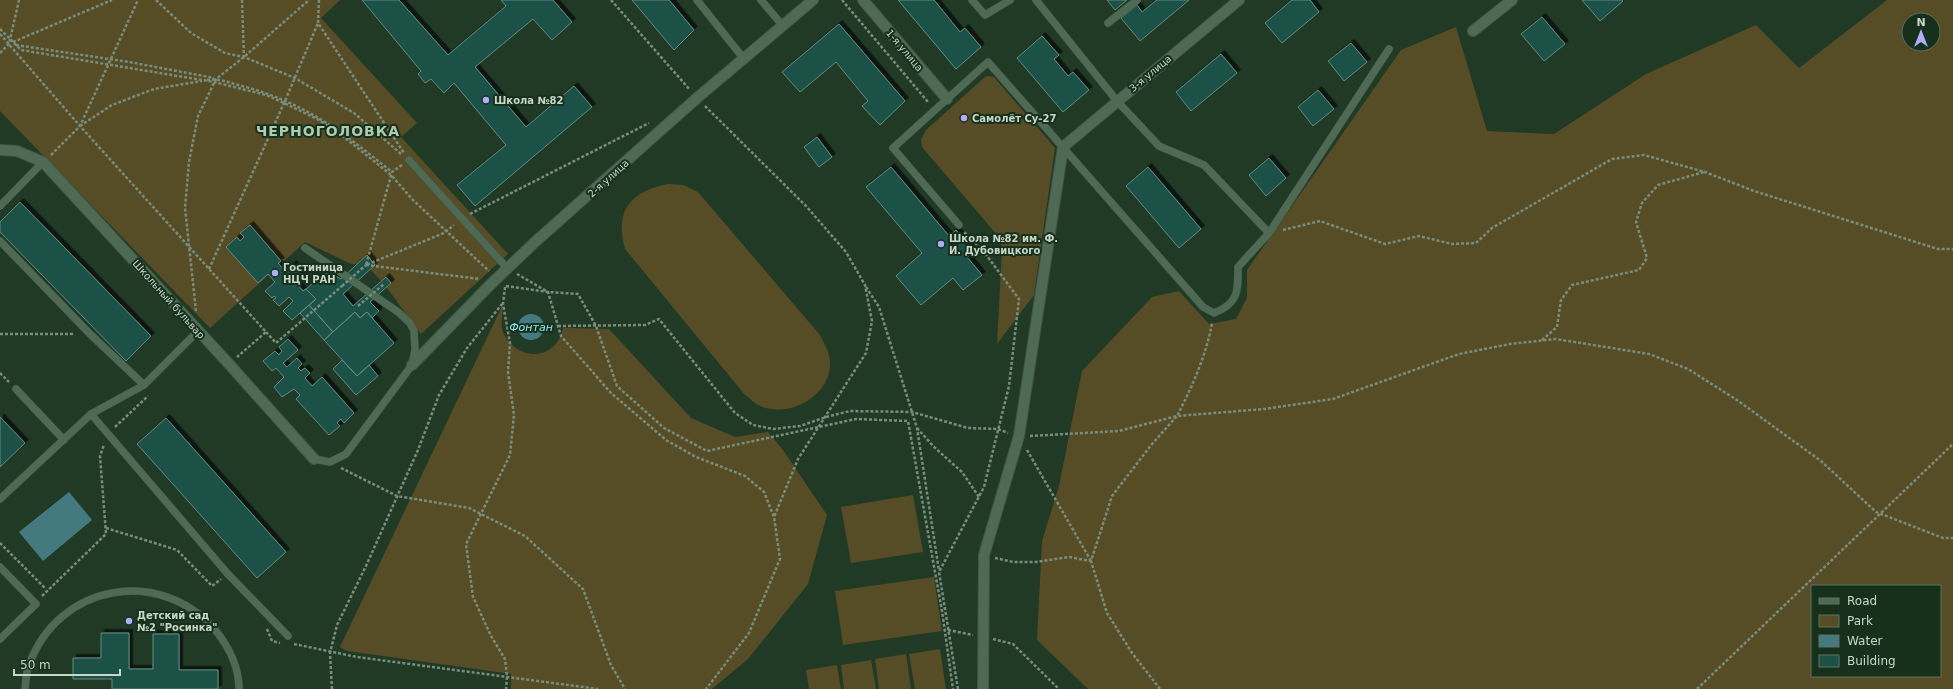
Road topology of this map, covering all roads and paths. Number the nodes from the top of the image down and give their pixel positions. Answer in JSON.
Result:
{"nodes":[{"id":1,"x":19,"y":0,"type":"edge"},
{"id":2,"x":112,"y":0,"type":"edge"},
{"id":3,"x":138,"y":0,"type":"edge"},
{"id":4,"x":156,"y":0,"type":"edge"},
{"id":5,"x":242,"y":0,"type":"edge"},
{"id":6,"x":309,"y":0,"type":"edge"},
{"id":7,"x":318,"y":0,"type":"edge"},
{"id":8,"x":610,"y":0,"type":"edge"},
{"id":9,"x":697,"y":0,"type":"edge"},
{"id":10,"x":761,"y":0,"type":"edge"},
{"id":11,"x":813,"y":0,"type":"edge"},
{"id":12,"x":842,"y":0,"type":"edge"},
{"id":13,"x":863,"y":0,"type":"edge"},
{"id":14,"x":972,"y":0,"type":"edge"},
{"id":15,"x":1010,"y":0,"type":"edge"},
{"id":16,"x":1036,"y":0,"type":"edge"},
{"id":17,"x":1137,"y":0,"type":"edge"},
{"id":18,"x":1239,"y":0,"type":"edge"},
{"id":19,"x":1512,"y":0,"type":"edge"},
{"id":20,"x":318,"y":23,"type":"junction"},
{"id":21,"x":1108,"y":23,"type":"dead end"},
{"id":22,"x":783,"y":26,"type":"junction"},
{"id":23,"x":0,"y":29,"type":"edge"},
{"id":24,"x":1474,"y":31,"type":"dead end"},
{"id":25,"x":0,"y":34,"type":"edge"},
{"id":26,"x":13,"y":42,"type":"junction"},
{"id":27,"x":9,"y":44,"type":"junction"},
{"id":28,"x":1389,"y":49,"type":"dead end"},
{"id":29,"x":0,"y":53,"type":"edge"},
{"id":30,"x":244,"y":58,"type":"junction"},
{"id":31,"x":744,"y":59,"type":"junction"},
{"id":32,"x":110,"y":60,"type":"junction"},
{"id":33,"x":109,"y":64,"type":"junction"},
{"id":34,"x":295,"y":78,"type":"junction"},
{"id":35,"x":216,"y":79,"type":"junction"},
{"id":36,"x":204,"y":81,"type":"junction"},
{"id":37,"x":214,"y":82,"type":"junction"},
{"id":38,"x":697,"y":98,"type":"junction"},
{"id":39,"x":947,"y":99,"type":"junction"},
{"id":40,"x":1117,"y":101,"type":"junction"},
{"id":41,"x":285,"y":102,"type":"junction"},
{"id":42,"x":935,"y":110,"type":"junction"},
{"id":43,"x":655,"y":120,"type":"dead end"},
{"id":44,"x":80,"y":126,"type":"junction"},
{"id":45,"x":1063,"y":147,"type":"junction"},
{"id":46,"x":0,"y":150,"type":"edge"},
{"id":47,"x":409,"y":160,"type":"junction"},
{"id":48,"x":43,"y":162,"type":"junction"},
{"id":49,"x":1705,"y":172,"type":"junction"},
{"id":50,"x":391,"y":175,"type":"junction"},
{"id":51,"x":0,"y":206,"type":"edge"},
{"id":52,"x":463,"y":218,"type":"junction"},
{"id":53,"x":958,"y":226,"type":"joint"},
{"id":54,"x":446,"y":231,"type":"junction"},
{"id":55,"x":1269,"y":233,"type":"junction"},
{"id":56,"x":0,"y":241,"type":"edge"},
{"id":57,"x":189,"y":246,"type":"junction"},
{"id":58,"x":305,"y":248,"type":"dead end"},
{"id":59,"x":1953,"y":249,"type":"edge"},
{"id":60,"x":366,"y":265,"type":"junction"},
{"id":61,"x":209,"y":268,"type":"junction"},
{"id":62,"x":507,"y":268,"type":"junction"},
{"id":63,"x":496,"y":279,"type":"junction"},
{"id":64,"x":384,"y":284,"type":"dead end"},
{"id":65,"x":865,"y":284,"type":"junction"},
{"id":66,"x":505,"y":286,"type":"junction"},
{"id":67,"x":504,"y":290,"type":"junction"},
{"id":68,"x":548,"y":292,"type":"junction"},
{"id":69,"x":503,"y":304,"type":"junction"},
{"id":70,"x":358,"y":306,"type":"dead end"},
{"id":71,"x":1214,"y":312,"type":"junction"},
{"id":72,"x":558,"y":326,"type":"junction"},
{"id":73,"x":596,"y":326,"type":"junction"},
{"id":74,"x":198,"y":331,"type":"junction"},
{"id":75,"x":266,"y":332,"type":"junction"},
{"id":76,"x":0,"y":334,"type":"edge"},
{"id":77,"x":90,"y":334,"type":"junction"},
{"id":78,"x":1541,"y":341,"type":"junction"},
{"id":79,"x":229,"y":364,"type":"junction"},
{"id":80,"x":412,"y":365,"type":"junction"},
{"id":81,"x":144,"y":385,"type":"junction"},
{"id":82,"x":16,"y":389,"type":"dead end"},
{"id":83,"x":148,"y":395,"type":"dead end"},
{"id":84,"x":912,"y":412,"type":"junction"},
{"id":85,"x":91,"y":414,"type":"junction"},
{"id":86,"x":826,"y":416,"type":"junction"},
{"id":87,"x":1177,"y":416,"type":"junction"},
{"id":88,"x":818,"y":428,"type":"junction"},
{"id":89,"x":917,"y":428,"type":"junction"},
{"id":90,"x":998,"y":430,"type":"junction"},
{"id":91,"x":108,"y":434,"type":"junction"},
{"id":92,"x":1019,"y":436,"type":"junction"},
{"id":93,"x":64,"y":440,"type":"junction"},
{"id":94,"x":1953,"y":444,"type":"edge"},
{"id":95,"x":314,"y":459,"type":"joint"},
{"id":96,"x":336,"y":466,"type":"dead end"},
{"id":97,"x":397,"y":496,"type":"junction"},
{"id":98,"x":979,"y":497,"type":"junction"},
{"id":99,"x":0,"y":499,"type":"edge"},
{"id":100,"x":482,"y":513,"type":"junction"},
{"id":101,"x":1882,"y":514,"type":"junction"},
{"id":102,"x":774,"y":517,"type":"junction"},
{"id":103,"x":106,"y":528,"type":"junction"},
{"id":104,"x":1953,"y":538,"type":"edge"},
{"id":105,"x":0,"y":543,"type":"edge"},
{"id":106,"x":984,"y":555,"type":"junction"},
{"id":107,"x":1091,"y":562,"type":"junction"},
{"id":108,"x":0,"y":567,"type":"edge"},
{"id":109,"x":939,"y":572,"type":"junction"},
{"id":110,"x":227,"y":573,"type":"junction"},
{"id":111,"x":46,"y":589,"type":"junction"},
{"id":112,"x":36,"y":604,"type":"junction"},
{"id":113,"x":948,"y":630,"type":"junction"},
{"id":114,"x":288,"y":636,"type":"joint"},
{"id":115,"x":983,"y":636,"type":"junction"},
{"id":116,"x":0,"y":639,"type":"edge"},
{"id":117,"x":330,"y":652,"type":"junction"},
{"id":118,"x":507,"y":677,"type":"junction"},
{"id":119,"x":25,"y":689,"type":"edge"},
{"id":120,"x":239,"y":689,"type":"edge"},
{"id":121,"x":332,"y":689,"type":"edge"},
{"id":122,"x":506,"y":689,"type":"edge"},
{"id":123,"x":598,"y":689,"type":"edge"},
{"id":124,"x":625,"y":689,"type":"edge"},
{"id":125,"x":706,"y":689,"type":"edge"},
{"id":126,"x":953,"y":689,"type":"edge"},
{"id":127,"x":958,"y":689,"type":"edge"},
{"id":128,"x":983,"y":689,"type":"edge"},
{"id":129,"x":1059,"y":689,"type":"edge"},
{"id":130,"x":1160,"y":689,"type":"edge"},
{"id":131,"x":1697,"y":689,"type":"edge"}],
"edges":[{"from":1,"to":26,"type":"path"},
{"from":2,"to":26,"type":"path"},
{"from":3,"to":32,"type":"path"},
{"from":4,"to":30,"type":"path"},
{"from":5,"to":30,"type":"path"},
{"from":6,"to":30,"type":"path"},
{"from":7,"to":20,"type":"path"},
{"from":8,"to":38,"type":"path"},
{"from":9,"to":31,"type":"lane"},
{"from":10,"to":22,"type":"lane"},
{"from":11,"to":22,"type":"street","name":"2-я улица"},
{"from":12,"to":42,"type":"path"},
{"from":13,"to":39,"type":"street","name":"1-я улица"},
{"from":14,"to":15,"type":"lane"},
{"from":16,"to":40,"type":"lane"},
{"from":17,"to":21,"type":"lane"},
{"from":18,"to":40,"type":"street","name":"3-я улица"},
{"from":19,"to":24,"type":"street"},
{"from":20,"to":34,"type":"path"},
{"from":20,"to":47,"type":"path"},
{"from":22,"to":31,"type":"street","name":"2-я улица"},
{"from":23,"to":26,"type":"path"},
{"from":25,"to":27,"type":"path"},
{"from":26,"to":27,"type":"path"},
{"from":26,"to":27,"type":"path"},
{"from":26,"to":32,"type":"path"},
{"from":26,"to":33,"type":"path"},
{"from":27,"to":29,"type":"path"},
{"from":27,"to":44,"type":"path"},
{"from":28,"to":55,"type":"lane"},
{"from":30,"to":34,"type":"path"},
{"from":30,"to":35,"type":"path"},
{"from":31,"to":38,"type":"street","name":"2-я улица"},
{"from":32,"to":33,"type":"path"},
{"from":32,"to":35,"type":"path"},
{"from":33,"to":36,"type":"path"},
{"from":33,"to":44,"type":"path"},
{"from":34,"to":41,"type":"path"},
{"from":34,"to":47,"type":"path"},
{"from":35,"to":36,"type":"path"},
{"from":35,"to":37,"type":"path"},
{"from":35,"to":41,"type":"path"},
{"from":36,"to":37,"type":"path"},
{"from":36,"to":44,"type":"path"},
{"from":37,"to":41,"type":"path"},
{"from":37,"to":57,"type":"path"},
{"from":38,"to":62,"type":"street","name":"2-я улица"},
{"from":38,"to":65,"type":"path"},
{"from":39,"to":42,"type":"lane"},
{"from":39,"to":45,"type":"lane"},
{"from":40,"to":45,"type":"street","name":"3-я улица"},
{"from":40,"to":55,"type":"lane"},
{"from":41,"to":50,"type":"path"},
{"from":41,"to":61,"type":"path"},
{"from":42,"to":53,"type":"lane"},
{"from":43,"to":52,"type":"path"},
{"from":44,"to":48,"type":"path"},
{"from":44,"to":57,"type":"path"},
{"from":45,"to":71,"type":"lane"},
{"from":45,"to":92,"type":"street"},
{"from":46,"to":48,"type":"street","name":"Школьный бульвар"},
{"from":47,"to":52,"type":"lane"},
{"from":48,"to":51,"type":"lane"},
{"from":48,"to":74,"type":"street","name":"Школьный бульвар"},
{"from":49,"to":55,"type":"path"},
{"from":49,"to":59,"type":"path"},
{"from":49,"to":78,"type":"path"},
{"from":50,"to":54,"type":"path"},
{"from":50,"to":60,"type":"path"},
{"from":52,"to":54,"type":"path"},
{"from":52,"to":62,"type":"lane"},
{"from":53,"to":90,"type":"path"},
{"from":54,"to":60,"type":"path"},
{"from":54,"to":63,"type":"path"},
{"from":55,"to":71,"type":"lane"},
{"from":56,"to":77,"type":"lane"},
{"from":57,"to":61,"type":"path"},
{"from":57,"to":74,"type":"path"},
{"from":58,"to":80,"type":"lane"},
{"from":60,"to":63,"type":"path"},
{"from":60,"to":75,"type":"path","bridge":true},
{"from":61,"to":75,"type":"path"},
{"from":62,"to":63,"type":"street","name":"2-я улица"},
{"from":62,"to":66,"type":"path"},
{"from":62,"to":68,"type":"path"},
{"from":63,"to":66,"type":"path"},
{"from":63,"to":67,"type":"path"},
{"from":63,"to":80,"type":"street","name":"2-я улица"},
{"from":64,"to":70,"type":"path","bridge":true},
{"from":65,"to":84,"type":"path"},
{"from":65,"to":86,"type":"path"},
{"from":66,"to":67,"type":"path"},
{"from":66,"to":68,"type":"path"},
{"from":67,"to":69,"type":"path"},
{"from":68,"to":72,"type":"path"},
{"from":68,"to":73,"type":"path"},
{"from":69,"to":97,"type":"path"},
{"from":69,"to":100,"type":"path"},
{"from":71,"to":87,"type":"path"},
{"from":72,"to":73,"type":"path"},
{"from":72,"to":102,"type":"path"},
{"from":73,"to":86,"type":"path"},
{"from":73,"to":88,"type":"path"},
{"from":74,"to":79,"type":"street","name":"Школьный бульвар"},
{"from":74,"to":81,"type":"lane"},
{"from":75,"to":79,"type":"path"},
{"from":76,"to":77,"type":"path"},
{"from":77,"to":81,"type":"lane"},
{"from":78,"to":87,"type":"path"},
{"from":78,"to":101,"type":"path"},
{"from":79,"to":95,"type":"street","name":"Школьный бульвар"},
{"from":80,"to":95,"type":"lane"},
{"from":81,"to":85,"type":"lane"},
{"from":82,"to":93,"type":"lane"},
{"from":83,"to":91,"type":"path"},
{"from":84,"to":86,"type":"path"},
{"from":84,"to":89,"type":"path"},
{"from":84,"to":90,"type":"path"},
{"from":85,"to":91,"type":"lane"},
{"from":85,"to":93,"type":"lane"},
{"from":86,"to":88,"type":"path"},
{"from":87,"to":92,"type":"path"},
{"from":87,"to":107,"type":"path"},
{"from":88,"to":102,"type":"path"},
{"from":88,"to":126,"type":"path"},
{"from":89,"to":98,"type":"path"},
{"from":89,"to":109,"type":"path"},
{"from":90,"to":92,"type":"path"},
{"from":90,"to":98,"type":"path"},
{"from":91,"to":103,"type":"path"},
{"from":91,"to":110,"type":"lane"},
{"from":92,"to":106,"type":"street"},
{"from":92,"to":107,"type":"path"},
{"from":93,"to":99,"type":"lane"},
{"from":94,"to":101,"type":"path"},
{"from":96,"to":97,"type":"path"},
{"from":97,"to":100,"type":"path"},
{"from":97,"to":117,"type":"path"},
{"from":98,"to":109,"type":"path"},
{"from":100,"to":118,"type":"path"},
{"from":100,"to":124,"type":"path"},
{"from":101,"to":104,"type":"path"},
{"from":101,"to":131,"type":"path"},
{"from":102,"to":125,"type":"path"},
{"from":103,"to":110,"type":"path"},
{"from":103,"to":111,"type":"path"},
{"from":105,"to":111,"type":"path"},
{"from":106,"to":107,"type":"path"},
{"from":106,"to":115,"type":"street"},
{"from":107,"to":130,"type":"path"},
{"from":108,"to":112,"type":"lane"},
{"from":109,"to":113,"type":"path"},
{"from":110,"to":114,"type":"lane"},
{"from":111,"to":112,"type":"path"},
{"from":112,"to":116,"type":"lane"},
{"from":113,"to":115,"type":"path"},
{"from":113,"to":127,"type":"path"},
{"from":114,"to":117,"type":"path"},
{"from":115,"to":128,"type":"street"},
{"from":115,"to":129,"type":"path"},
{"from":117,"to":118,"type":"path"},
{"from":117,"to":121,"type":"path"},
{"from":118,"to":122,"type":"path"},
{"from":118,"to":123,"type":"path"},
{"from":119,"to":120,"type":"lane"}]}
